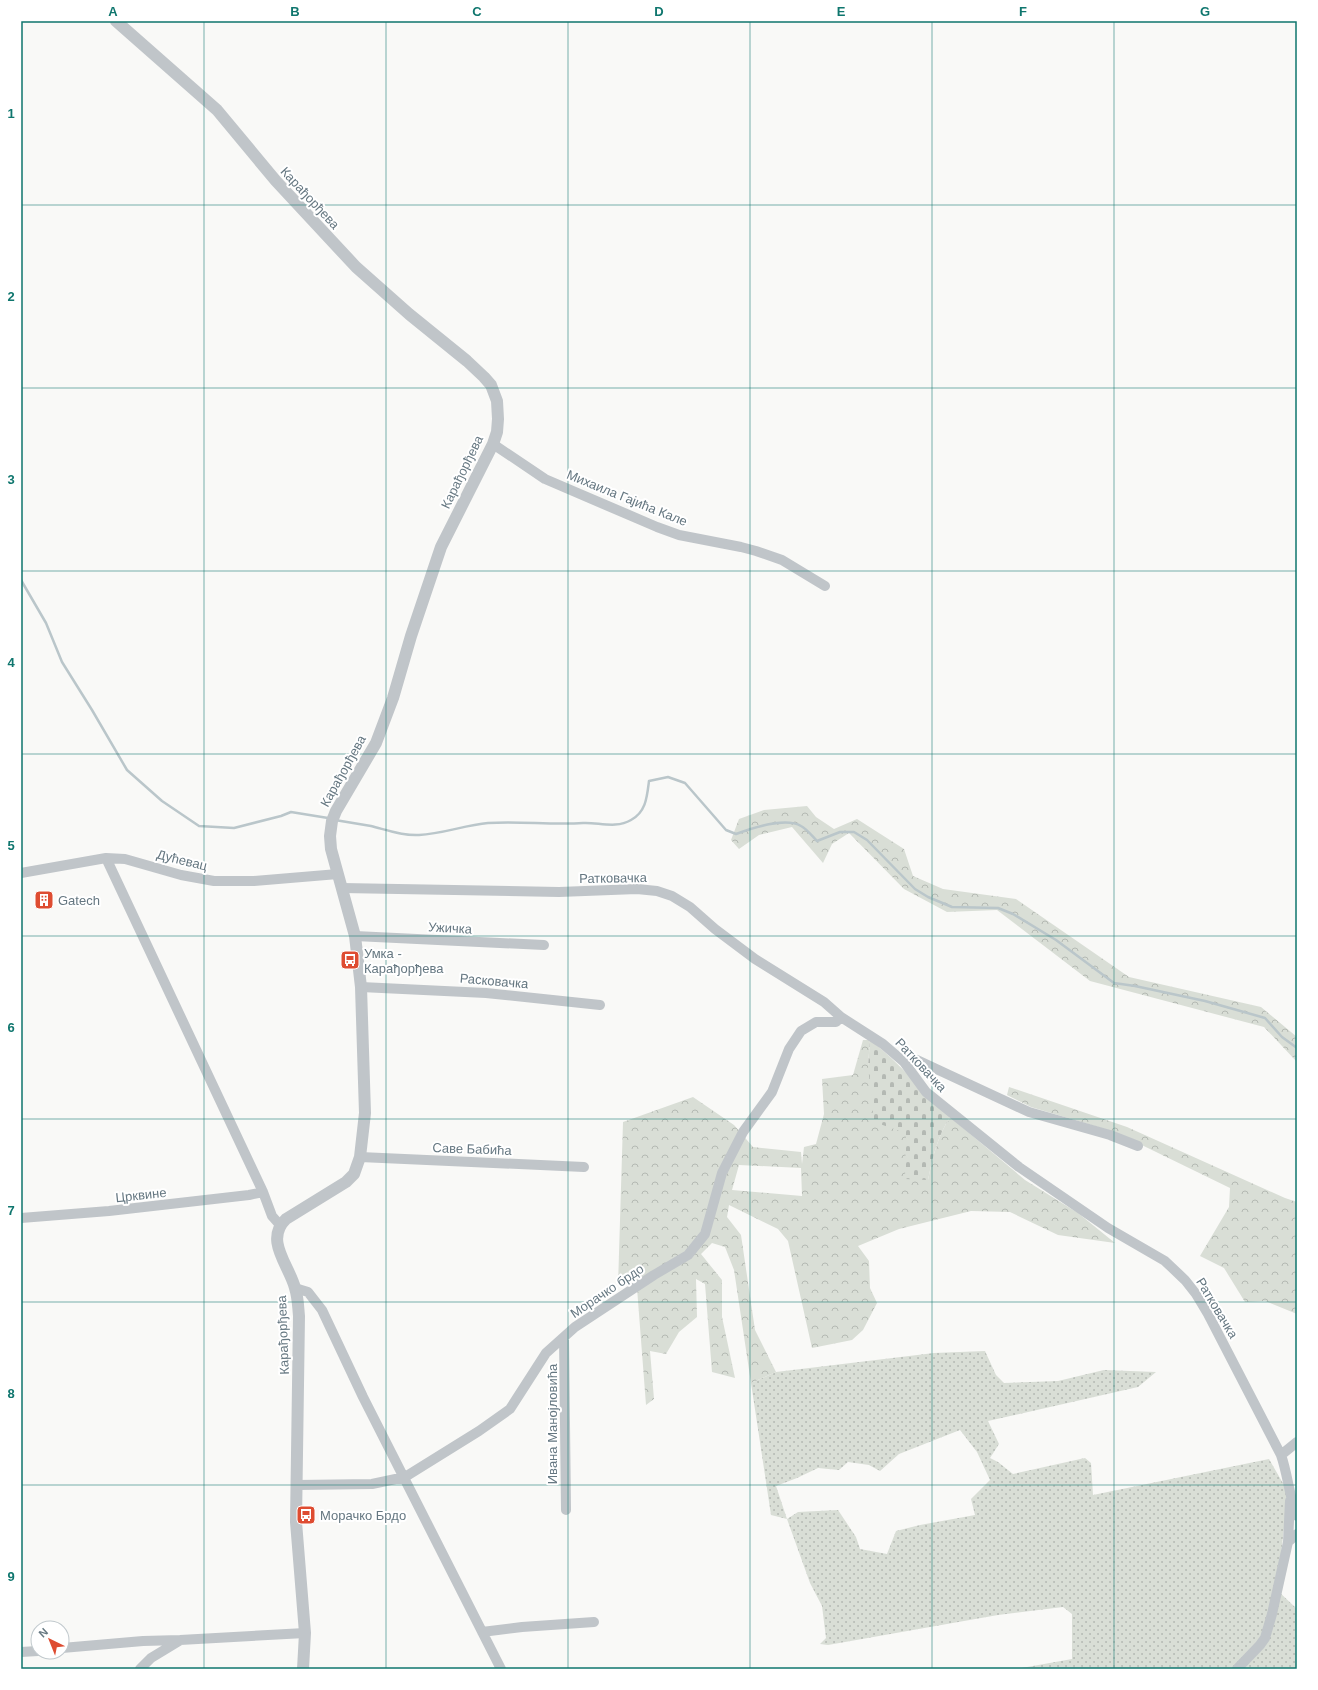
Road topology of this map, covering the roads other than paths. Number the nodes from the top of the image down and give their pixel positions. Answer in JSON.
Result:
{"nodes":[{"id":1,"x":116,"y":21,"type":"edge"},
{"id":2,"x":493,"y":444,"type":"junction"},
{"id":3,"x":825,"y":586,"type":"dead end"},
{"id":4,"x":106,"y":858,"type":"junction"},
{"id":5,"x":21,"y":874,"type":"edge"},
{"id":6,"x":338,"y":874,"type":"junction"},
{"id":7,"x":342,"y":888,"type":"junction"},
{"id":8,"x":355,"y":936,"type":"junction"},
{"id":9,"x":544,"y":945,"type":"dead end"},
{"id":10,"x":362,"y":987,"type":"junction"},
{"id":11,"x":600,"y":1005,"type":"dead end"},
{"id":12,"x":841,"y":1017,"type":"junction"},
{"id":13,"x":904,"y":1062,"type":"junction"},
{"id":14,"x":1138,"y":1146,"type":"dead end"},
{"id":15,"x":360,"y":1157,"type":"junction"},
{"id":16,"x":584,"y":1167,"type":"dead end"},
{"id":17,"x":263,"y":1192,"type":"junction"},
{"id":18,"x":21,"y":1218,"type":"edge"},
{"id":19,"x":280,"y":1225,"type":"junction"},
{"id":20,"x":295,"y":1288,"type":"junction"},
{"id":21,"x":564,"y":1337,"type":"junction"},
{"id":22,"x":1297,"y":1442,"type":"edge"},
{"id":23,"x":1281,"y":1455,"type":"junction"},
{"id":24,"x":405,"y":1477,"type":"junction"},
{"id":25,"x":297,"y":1485,"type":"junction"},
{"id":26,"x":1290,"y":1497,"type":"junction"},
{"id":27,"x":566,"y":1510,"type":"dead end"},
{"id":28,"x":1297,"y":1516,"type":"edge"},
{"id":29,"x":1297,"y":1534,"type":"edge"},
{"id":30,"x":1288,"y":1542,"type":"junction"},
{"id":31,"x":594,"y":1622,"type":"dead end"},
{"id":32,"x":305,"y":1632,"type":"junction"},
{"id":33,"x":482,"y":1632,"type":"junction"},
{"id":34,"x":180,"y":1640,"type":"junction"},
{"id":35,"x":70,"y":1647,"type":"edge"},
{"id":36,"x":140,"y":1669,"type":"edge"},
{"id":37,"x":303,"y":1669,"type":"edge"},
{"id":38,"x":501,"y":1669,"type":"edge"},
{"id":39,"x":1237,"y":1669,"type":"edge"}],
"edges":[{"from":1,"to":2,"type":"street","name":"Карађорђева"},
{"from":2,"to":3,"type":"street","name":"Михаила Гајића Кале"},
{"from":2,"to":6,"type":"street","name":"Карађорђева"},
{"from":4,"to":5,"type":"street","name":"Дућевац"},
{"from":4,"to":6,"type":"street","name":"Дућевац"},
{"from":4,"to":17,"type":"street"},
{"from":6,"to":7,"type":"street","name":"Карађорђева"},
{"from":7,"to":8,"type":"street","name":"Карађорђева"},
{"from":7,"to":12,"type":"street","name":"Ратковачка"},
{"from":8,"to":9,"type":"street","name":"Ужичка"},
{"from":8,"to":10,"type":"street","name":"Карађорђева"},
{"from":10,"to":11,"type":"street","name":"Расковачка"},
{"from":10,"to":15,"type":"street","name":"Карађорђева"},
{"from":12,"to":13,"type":"street","name":"Ратковачка"},
{"from":12,"to":21,"type":"street","name":"Морачко брдо"},
{"from":13,"to":14,"type":"street"},
{"from":13,"to":23,"type":"street","name":"Ратковачка"},
{"from":15,"to":16,"type":"street","name":"Саве Бабића"},
{"from":15,"to":19,"type":"street","name":"Карађорђева"},
{"from":17,"to":18,"type":"street","name":"Црквине"},
{"from":17,"to":19,"type":"street"},
{"from":19,"to":20,"type":"street","name":"Карађорђева"},
{"from":20,"to":24,"type":"street"},
{"from":20,"to":25,"type":"street","name":"Карађорђева"},
{"from":21,"to":24,"type":"street","name":"Морачко брдо"},
{"from":21,"to":27,"type":"street","name":"Ивана Манојловића"},
{"from":22,"to":23,"type":"street"},
{"from":23,"to":26,"type":"street","name":"Ратковачка"},
{"from":24,"to":25,"type":"street","name":"Морачко брдо"},
{"from":24,"to":33,"type":"street"},
{"from":25,"to":32,"type":"street","name":"Карађорђева"},
{"from":26,"to":28,"type":"street","name":"Ратковачка"},
{"from":26,"to":30,"type":"street"},
{"from":29,"to":30,"type":"street"},
{"from":30,"to":39,"type":"street"},
{"from":31,"to":33,"type":"street"},
{"from":32,"to":34,"type":"street"},
{"from":32,"to":37,"type":"street","name":"Карађорђева"},
{"from":33,"to":38,"type":"street"},
{"from":34,"to":35,"type":"street"},
{"from":34,"to":36,"type":"street"}]}
